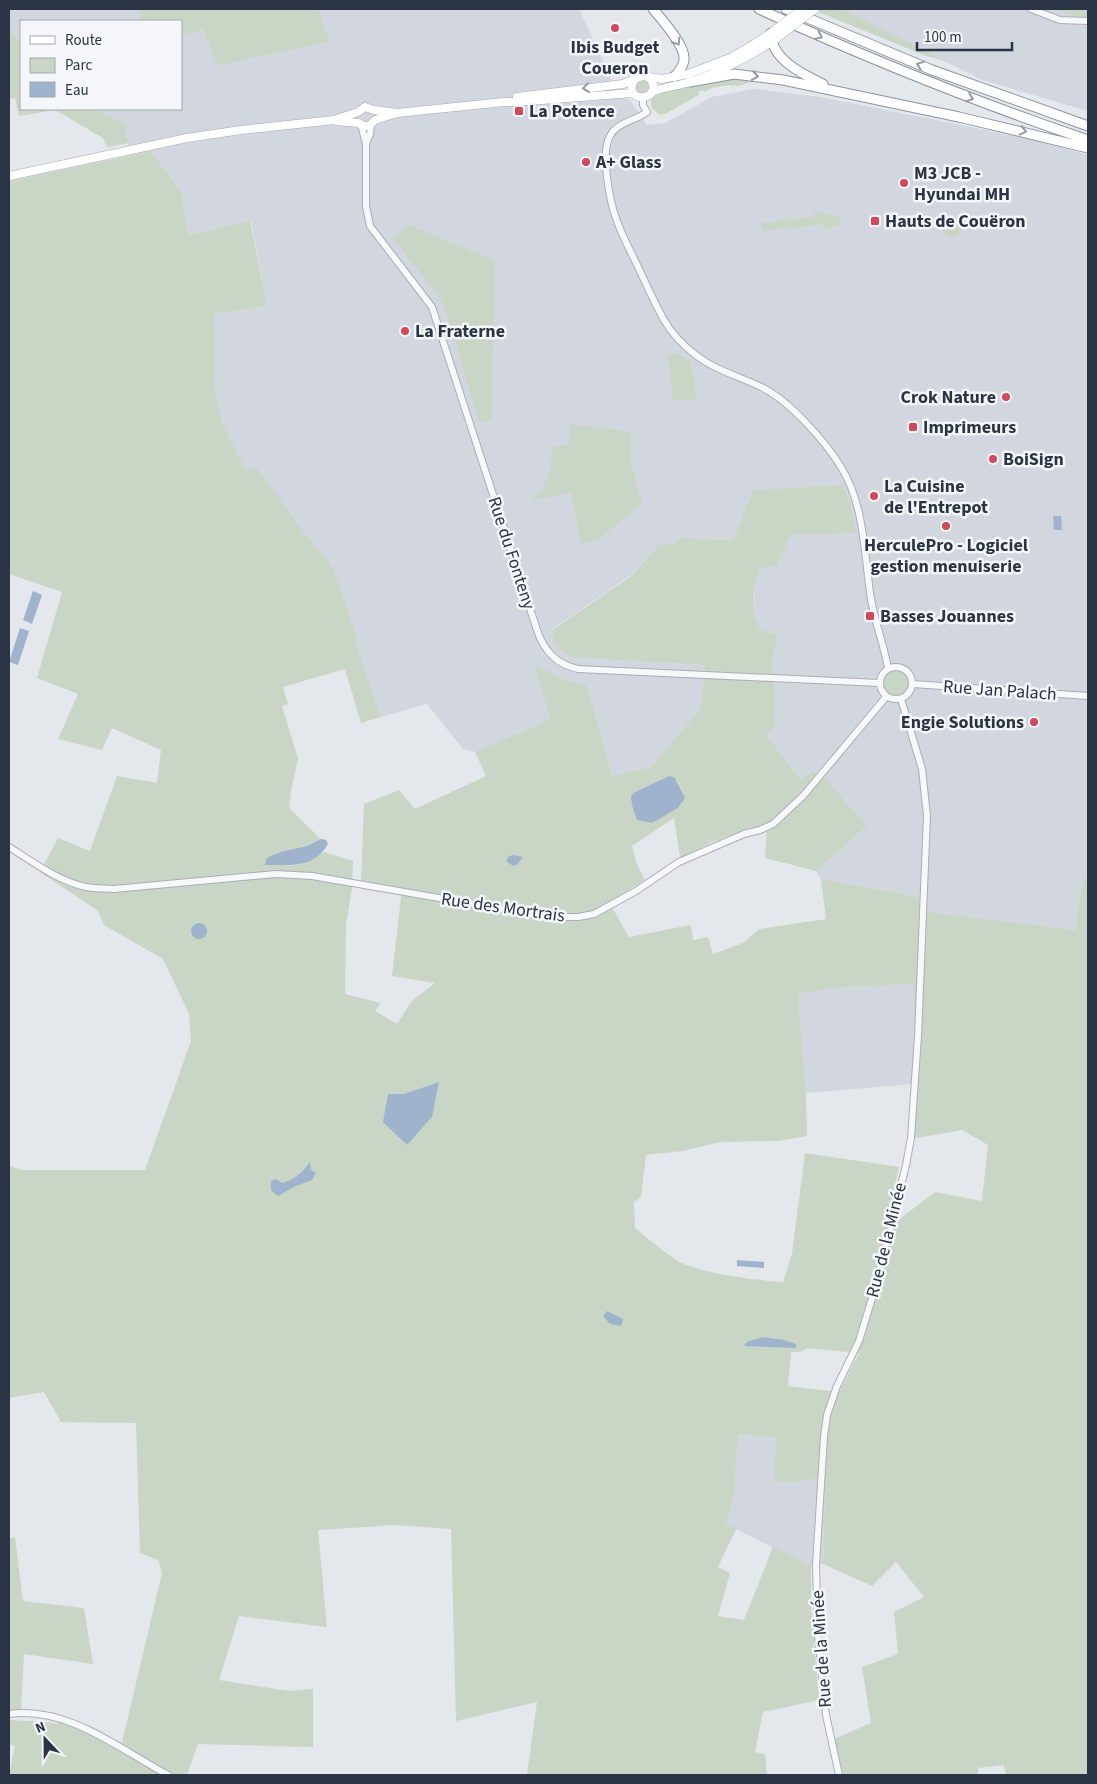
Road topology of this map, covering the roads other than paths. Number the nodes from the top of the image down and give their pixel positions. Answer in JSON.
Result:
{"nodes":[{"id":1,"x":653,"y":9,"type":"edge"},
{"id":2,"x":759,"y":9,"type":"edge"},
{"id":3,"x":786,"y":9,"type":"edge"},
{"id":4,"x":802,"y":9,"type":"edge"},
{"id":5,"x":815,"y":9,"type":"edge"},
{"id":6,"x":1031,"y":9,"type":"edge"},
{"id":7,"x":1088,"y":21,"type":"edge"},
{"id":8,"x":773,"y":37,"type":"junction"},
{"id":9,"x":674,"y":77,"type":"junction"},
{"id":10,"x":649,"y":78,"type":"junction"},
{"id":11,"x":634,"y":80,"type":"junction"},
{"id":12,"x":690,"y":82,"type":"junction"},
{"id":13,"x":836,"y":91,"type":"junction"},
{"id":14,"x":652,"y":92,"type":"junction"},
{"id":15,"x":633,"y":93,"type":"junction"},
{"id":16,"x":643,"y":98,"type":"junction"},
{"id":17,"x":504,"y":102,"type":"junction"},
{"id":18,"x":374,"y":110,"type":"junction"},
{"id":19,"x":358,"y":112,"type":"junction"},
{"id":20,"x":397,"y":113,"type":"junction"},
{"id":21,"x":334,"y":120,"type":"junction"},
{"id":22,"x":373,"y":123,"type":"junction"},
{"id":23,"x":360,"y":124,"type":"junction"},
{"id":24,"x":1088,"y":126,"type":"edge"},
{"id":25,"x":1088,"y":140,"type":"edge"},
{"id":26,"x":366,"y":144,"type":"junction"},
{"id":27,"x":1088,"y":148,"type":"edge"},
{"id":28,"x":9,"y":176,"type":"edge"},
{"id":29,"x":888,"y":668,"type":"junction"},
{"id":30,"x":879,"y":683,"type":"junction"},
{"id":31,"x":913,"y":684,"type":"junction"},
{"id":32,"x":1088,"y":696,"type":"edge"},
{"id":33,"x":886,"y":697,"type":"junction"},
{"id":34,"x":901,"y":699,"type":"junction"},
{"id":35,"x":9,"y":847,"type":"edge"},
{"id":36,"x":9,"y":1714,"type":"edge"},
{"id":37,"x":168,"y":1775,"type":"edge"},
{"id":38,"x":839,"y":1775,"type":"edge"}],
"edges":[{"from":1,"to":9,"type":"highway","one_way":true},
{"from":2,"to":25,"type":"highway","one_way":true},
{"from":24,"to":3,"type":"highway","one_way":true},
{"from":4,"to":8,"type":"main road","bridge":true},
{"from":5,"to":8,"type":"main road","bridge":true},
{"from":6,"to":7,"type":"street"},
{"from":8,"to":9,"type":"main road"},
{"from":8,"to":12,"type":"main road"},
{"from":8,"to":13,"type":"highway"},
{"from":9,"to":10,"type":"main road"},
{"from":10,"to":11,"type":"main road"},
{"from":10,"to":14,"type":"main road"},
{"from":11,"to":15,"type":"main road"},
{"from":11,"to":17,"type":"main road","one_way":true},
{"from":12,"to":13,"type":"highway","one_way":true},
{"from":12,"to":14,"type":"main road"},
{"from":13,"to":27,"type":"highway","one_way":true},
{"from":14,"to":16,"type":"main road"},
{"from":15,"to":16,"type":"main road"},
{"from":15,"to":17,"type":"main road"},
{"from":16,"to":29,"type":"street"},
{"from":17,"to":20,"type":"main road"},
{"from":18,"to":19,"type":"main road"},
{"from":18,"to":20,"type":"main road"},
{"from":18,"to":22,"type":"main road"},
{"from":19,"to":21,"type":"main road"},
{"from":19,"to":23,"type":"main road"},
{"from":20,"to":22,"type":"main road"},
{"from":21,"to":23,"type":"main road"},
{"from":21,"to":28,"type":"main road"},
{"from":22,"to":23,"type":"main road"},
{"from":22,"to":26,"type":"street","name":"Rue du Fonteny"},
{"from":23,"to":26,"type":"street","name":"Rue du Fonteny"},
{"from":26,"to":30,"type":"street","name":"Rue du Fonteny"},
{"from":29,"to":30,"type":"street"},
{"from":29,"to":31,"type":"street"},
{"from":30,"to":33,"type":"street"},
{"from":31,"to":32,"type":"street","name":"Rue Jan Palach"},
{"from":31,"to":34,"type":"street"},
{"from":33,"to":34,"type":"street"},
{"from":33,"to":35,"type":"street","name":"Rue des Mortrais"},
{"from":34,"to":38,"type":"street","name":"Rue de la Minée"},
{"from":36,"to":37,"type":"street"}]}
